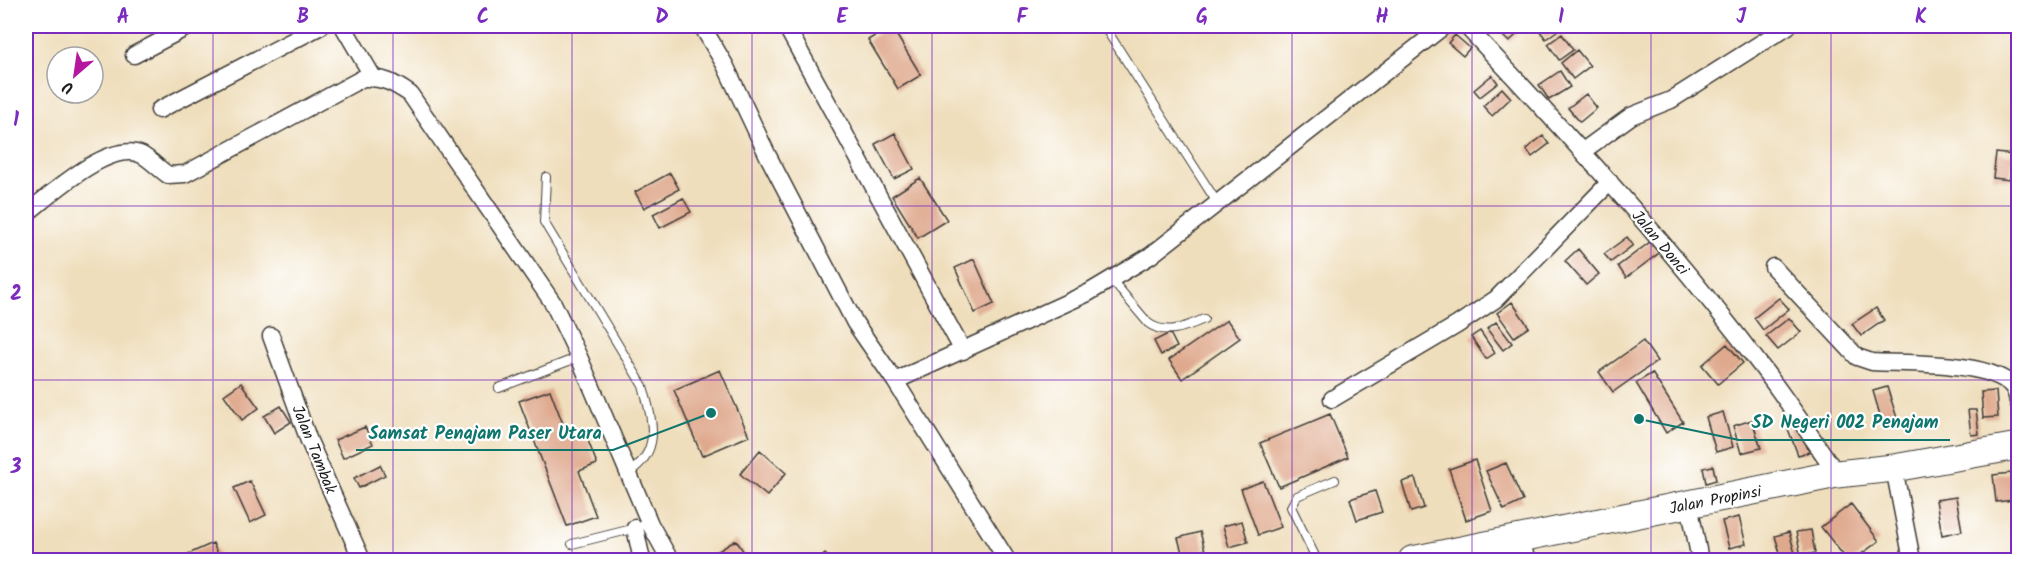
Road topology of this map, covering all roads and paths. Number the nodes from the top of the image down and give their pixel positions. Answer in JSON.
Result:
{"nodes":[{"id":1,"x":189,"y":26,"type":"edge"},
{"id":2,"x":321,"y":26,"type":"edge"},
{"id":3,"x":343,"y":26,"type":"edge"},
{"id":4,"x":702,"y":26,"type":"edge"},
{"id":5,"x":786,"y":26,"type":"edge"},
{"id":6,"x":1104,"y":26,"type":"edge"},
{"id":7,"x":1444,"y":26,"type":"edge"},
{"id":8,"x":1466,"y":26,"type":"edge"},
{"id":9,"x":1788,"y":26,"type":"edge"},
{"id":10,"x":134,"y":55,"type":"dead end"},
{"id":11,"x":373,"y":77,"type":"junction"},
{"id":12,"x":159,"y":110,"type":"dead end"},
{"id":13,"x":1583,"y":151,"type":"junction"},
{"id":14,"x":546,"y":177,"type":"dead end"},
{"id":15,"x":1610,"y":182,"type":"junction"},
{"id":16,"x":1218,"y":204,"type":"junction"},
{"id":17,"x":26,"y":214,"type":"edge"},
{"id":18,"x":1773,"y":267,"type":"dead end"},
{"id":19,"x":1111,"y":279,"type":"junction"},
{"id":20,"x":1204,"y":319,"type":"dead end"},
{"id":21,"x":271,"y":336,"type":"dead end"},
{"id":22,"x":963,"y":351,"type":"junction"},
{"id":23,"x":579,"y":357,"type":"junction"},
{"id":24,"x":894,"y":381,"type":"junction"},
{"id":25,"x":499,"y":388,"type":"dead end"},
{"id":26,"x":1332,"y":399,"type":"dead end"},
{"id":27,"x":2019,"y":402,"type":"edge"},
{"id":28,"x":2019,"y":446,"type":"edge"},
{"id":29,"x":1894,"y":468,"type":"junction"},
{"id":30,"x":628,"y":473,"type":"junction"},
{"id":31,"x":1837,"y":474,"type":"junction"},
{"id":32,"x":1335,"y":480,"type":"dead end"},
{"id":33,"x":1689,"y":504,"type":"junction"},
{"id":34,"x":643,"y":526,"type":"junction"},
{"id":35,"x":573,"y":544,"type":"dead end"},
{"id":36,"x":1524,"y":549,"type":"edge"},
{"id":37,"x":362,"y":561,"type":"edge"},
{"id":38,"x":642,"y":561,"type":"edge"},
{"id":39,"x":670,"y":561,"type":"edge"},
{"id":40,"x":1006,"y":561,"type":"edge"},
{"id":41,"x":1317,"y":561,"type":"edge"},
{"id":42,"x":1412,"y":561,"type":"edge"},
{"id":43,"x":1700,"y":561,"type":"edge"},
{"id":44,"x":1912,"y":561,"type":"edge"}],
"edges":[{"from":1,"to":10,"type":"street"},
{"from":2,"to":12,"type":"street"},
{"from":3,"to":11,"type":"street"},
{"from":4,"to":24,"type":"street"},
{"from":5,"to":22,"type":"street"},
{"from":6,"to":16,"type":"lane"},
{"from":7,"to":16,"type":"street"},
{"from":8,"to":13,"type":"street","name":"Jalan Donci"},
{"from":9,"to":13,"type":"street"},
{"from":11,"to":17,"type":"street"},
{"from":11,"to":23,"type":"street"},
{"from":13,"to":15,"type":"street","name":"Jalan Donci"},
{"from":14,"to":30,"type":"lane"},
{"from":15,"to":26,"type":"street"},
{"from":15,"to":31,"type":"street","name":"Jalan Donci"},
{"from":16,"to":19,"type":"street"},
{"from":18,"to":27,"type":"street"},
{"from":19,"to":20,"type":"lane"},
{"from":19,"to":22,"type":"street"},
{"from":21,"to":37,"type":"street","name":"Jalan Tambak"},
{"from":22,"to":24,"type":"street"},
{"from":23,"to":25,"type":"lane"},
{"from":23,"to":30,"type":"street"},
{"from":24,"to":40,"type":"street"},
{"from":28,"to":29,"type":"highway","name":"Jalan Propinsi"},
{"from":29,"to":31,"type":"highway","name":"Jalan Propinsi"},
{"from":29,"to":44,"type":"street"},
{"from":30,"to":34,"type":"street"},
{"from":31,"to":33,"type":"highway","name":"Jalan Propinsi"},
{"from":32,"to":41,"type":"lane"},
{"from":33,"to":36,"type":"highway","name":"Jalan Propinsi"},
{"from":33,"to":43,"type":"street"},
{"from":34,"to":35,"type":"lane"},
{"from":34,"to":38,"type":"street"},
{"from":34,"to":39,"type":"street"},
{"from":36,"to":42,"type":"highway","name":"Jalan Propinsi"}]}
